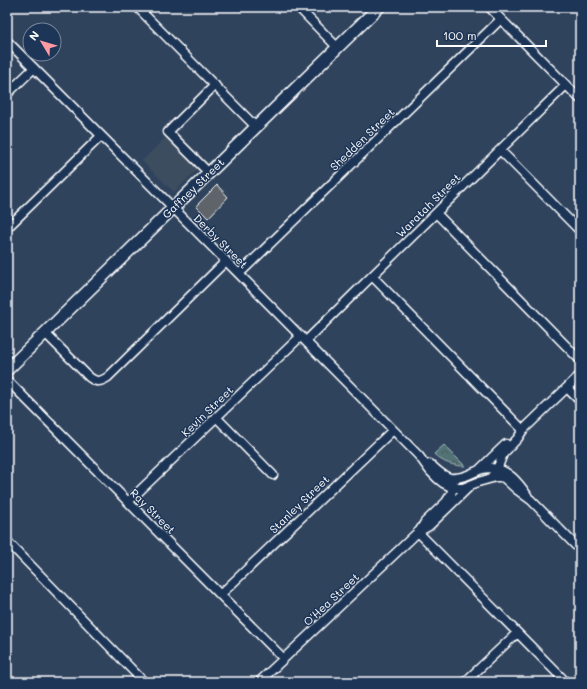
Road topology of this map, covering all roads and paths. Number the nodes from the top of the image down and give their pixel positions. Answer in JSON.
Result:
{"nodes":[{"id":1,"x":137,"y":7,"type":"edge"},
{"id":2,"x":298,"y":7,"type":"edge"},
{"id":3,"x":379,"y":7,"type":"edge"},
{"id":4,"x":489,"y":7,"type":"edge"},
{"id":5,"x":501,"y":19,"type":"junction"},
{"id":6,"x":7,"y":41,"type":"edge"},
{"id":7,"x":338,"y":48,"type":"junction"},
{"id":8,"x":34,"y":68,"type":"junction"},
{"id":9,"x":215,"y":85,"type":"junction"},
{"id":10,"x":566,"y":85,"type":"junction"},
{"id":11,"x":7,"y":94,"type":"edge"},
{"id":12,"x":580,"y":99,"type":"edge"},
{"id":13,"x":256,"y":127,"type":"junction"},
{"id":14,"x":101,"y":136,"type":"junction"},
{"id":15,"x":500,"y":150,"type":"junction"},
{"id":16,"x":209,"y":173,"type":"junction"},
{"id":17,"x":173,"y":208,"type":"junction"},
{"id":18,"x":436,"y":213,"type":"junction"},
{"id":19,"x":7,"y":228,"type":"edge"},
{"id":20,"x":580,"y":231,"type":"edge"},
{"id":21,"x":226,"y":261,"type":"junction"},
{"id":22,"x":239,"y":274,"type":"junction"},
{"id":23,"x":372,"y":276,"type":"junction"},
{"id":24,"x":45,"y":333,"type":"junction"},
{"id":25,"x":303,"y":339,"type":"junction"},
{"id":26,"x":580,"y":360,"type":"edge"},
{"id":27,"x":7,"y":370,"type":"edge"},
{"id":28,"x":580,"y":375,"type":"edge"},
{"id":29,"x":7,"y":380,"type":"edge"},
{"id":30,"x":567,"y":388,"type":"junction"},
{"id":31,"x":580,"y":401,"type":"edge"},
{"id":32,"x":216,"y":417,"type":"junction"},
{"id":33,"x":393,"y":430,"type":"junction"},
{"id":34,"x":523,"y":430,"type":"junction"},
{"id":35,"x":419,"y":456,"type":"junction"},
{"id":36,"x":498,"y":468,"type":"junction"},
{"id":37,"x":480,"y":469,"type":"junction"},
{"id":38,"x":273,"y":475,"type":"dead end"},
{"id":39,"x":467,"y":476,"type":"junction"},
{"id":40,"x":488,"y":480,"type":"junction"},
{"id":41,"x":471,"y":485,"type":"junction"},
{"id":42,"x":453,"y":488,"type":"junction"},
{"id":43,"x":531,"y":500,"type":"junction"},
{"id":44,"x":128,"y":502,"type":"junction"},
{"id":45,"x":418,"y":532,"type":"junction"},
{"id":46,"x":7,"y":541,"type":"edge"},
{"id":47,"x":580,"y":550,"type":"edge"},
{"id":48,"x":220,"y":595,"type":"junction"},
{"id":49,"x":517,"y":633,"type":"junction"},
{"id":50,"x":283,"y":658,"type":"junction"},
{"id":51,"x":144,"y":682,"type":"edge"},
{"id":52,"x":259,"y":682,"type":"edge"},
{"id":53,"x":466,"y":682,"type":"edge"},
{"id":54,"x":566,"y":682,"type":"edge"}],
"edges":[{"from":1,"to":9,"type":"street"},
{"from":2,"to":7,"type":"street"},
{"from":3,"to":7,"type":"main road","name":"Gaffney Street"},
{"from":4,"to":5,"type":"street"},
{"from":5,"to":10,"type":"street"},
{"from":5,"to":22,"type":"street","name":"Shedden Street"},
{"from":6,"to":8,"type":"street","name":"Derby Street"},
{"from":7,"to":13,"type":"main road","name":"Gaffney Street"},
{"from":8,"to":11,"type":"street"},
{"from":8,"to":14,"type":"street","name":"Derby Street"},
{"from":9,"to":13,"type":"street"},
{"from":9,"to":16,"type":"street"},
{"from":10,"to":12,"type":"street"},
{"from":10,"to":15,"type":"street","name":"Waratah Street"},
{"from":13,"to":16,"type":"main road","name":"Gaffney Street"},
{"from":14,"to":17,"type":"street","name":"Derby Street"},
{"from":14,"to":19,"type":"street"},
{"from":15,"to":18,"type":"street","name":"Waratah Street"},
{"from":15,"to":20,"type":"street"},
{"from":16,"to":17,"type":"main road","name":"Gaffney Street"},
{"from":17,"to":21,"type":"street","name":"Derby Street"},
{"from":17,"to":24,"type":"main road","name":"Gaffney Street"},
{"from":18,"to":23,"type":"street","name":"Waratah Street"},
{"from":18,"to":26,"type":"street"},
{"from":21,"to":22,"type":"street","name":"Derby Street"},
{"from":21,"to":24,"type":"street"},
{"from":22,"to":25,"type":"street","name":"Derby Street"},
{"from":23,"to":25,"type":"street","name":"Waratah Street"},
{"from":23,"to":34,"type":"street"},
{"from":24,"to":27,"type":"main road","name":"Gaffney Street"},
{"from":25,"to":32,"type":"street","name":"Kevin Street"},
{"from":25,"to":33,"type":"street","name":"Derby Street"},
{"from":28,"to":30,"type":"street"},
{"from":29,"to":44,"type":"street","name":"Ray Street"},
{"from":30,"to":31,"type":"street"},
{"from":30,"to":34,"type":"street"},
{"from":32,"to":38,"type":"street"},
{"from":32,"to":44,"type":"street","name":"Kevin Street"},
{"from":33,"to":35,"type":"street","name":"Derby Street"},
{"from":33,"to":48,"type":"street","name":"Stanley Street"},
{"from":34,"to":36,"type":"street"},
{"from":34,"to":37,"type":"street"},
{"from":35,"to":39,"type":"street","name":"Derby Street"},
{"from":35,"to":42,"type":"street","name":"Derby Street"},
{"from":36,"to":37,"type":"street"},
{"from":36,"to":40,"type":"street"},
{"from":36,"to":43,"type":"street"},
{"from":37,"to":39,"type":"street","name":"Derby Street"},
{"from":39,"to":42,"type":"street","name":"O'Hea Street"},
{"from":40,"to":41,"type":"street"},
{"from":40,"to":43,"type":"street"},
{"from":41,"to":42,"type":"street"},
{"from":41,"to":45,"type":"street","name":"O'Hea Street"},
{"from":42,"to":45,"type":"street","name":"O'Hea Street"},
{"from":43,"to":47,"type":"street"},
{"from":44,"to":48,"type":"street","name":"Ray Street"},
{"from":45,"to":49,"type":"street"},
{"from":45,"to":50,"type":"street","name":"O'Hea Street"},
{"from":46,"to":51,"type":"street"},
{"from":48,"to":50,"type":"street","name":"Ray Street"},
{"from":49,"to":53,"type":"street"},
{"from":49,"to":54,"type":"street"},
{"from":50,"to":52,"type":"street","name":"O'Hea Street"}]}
